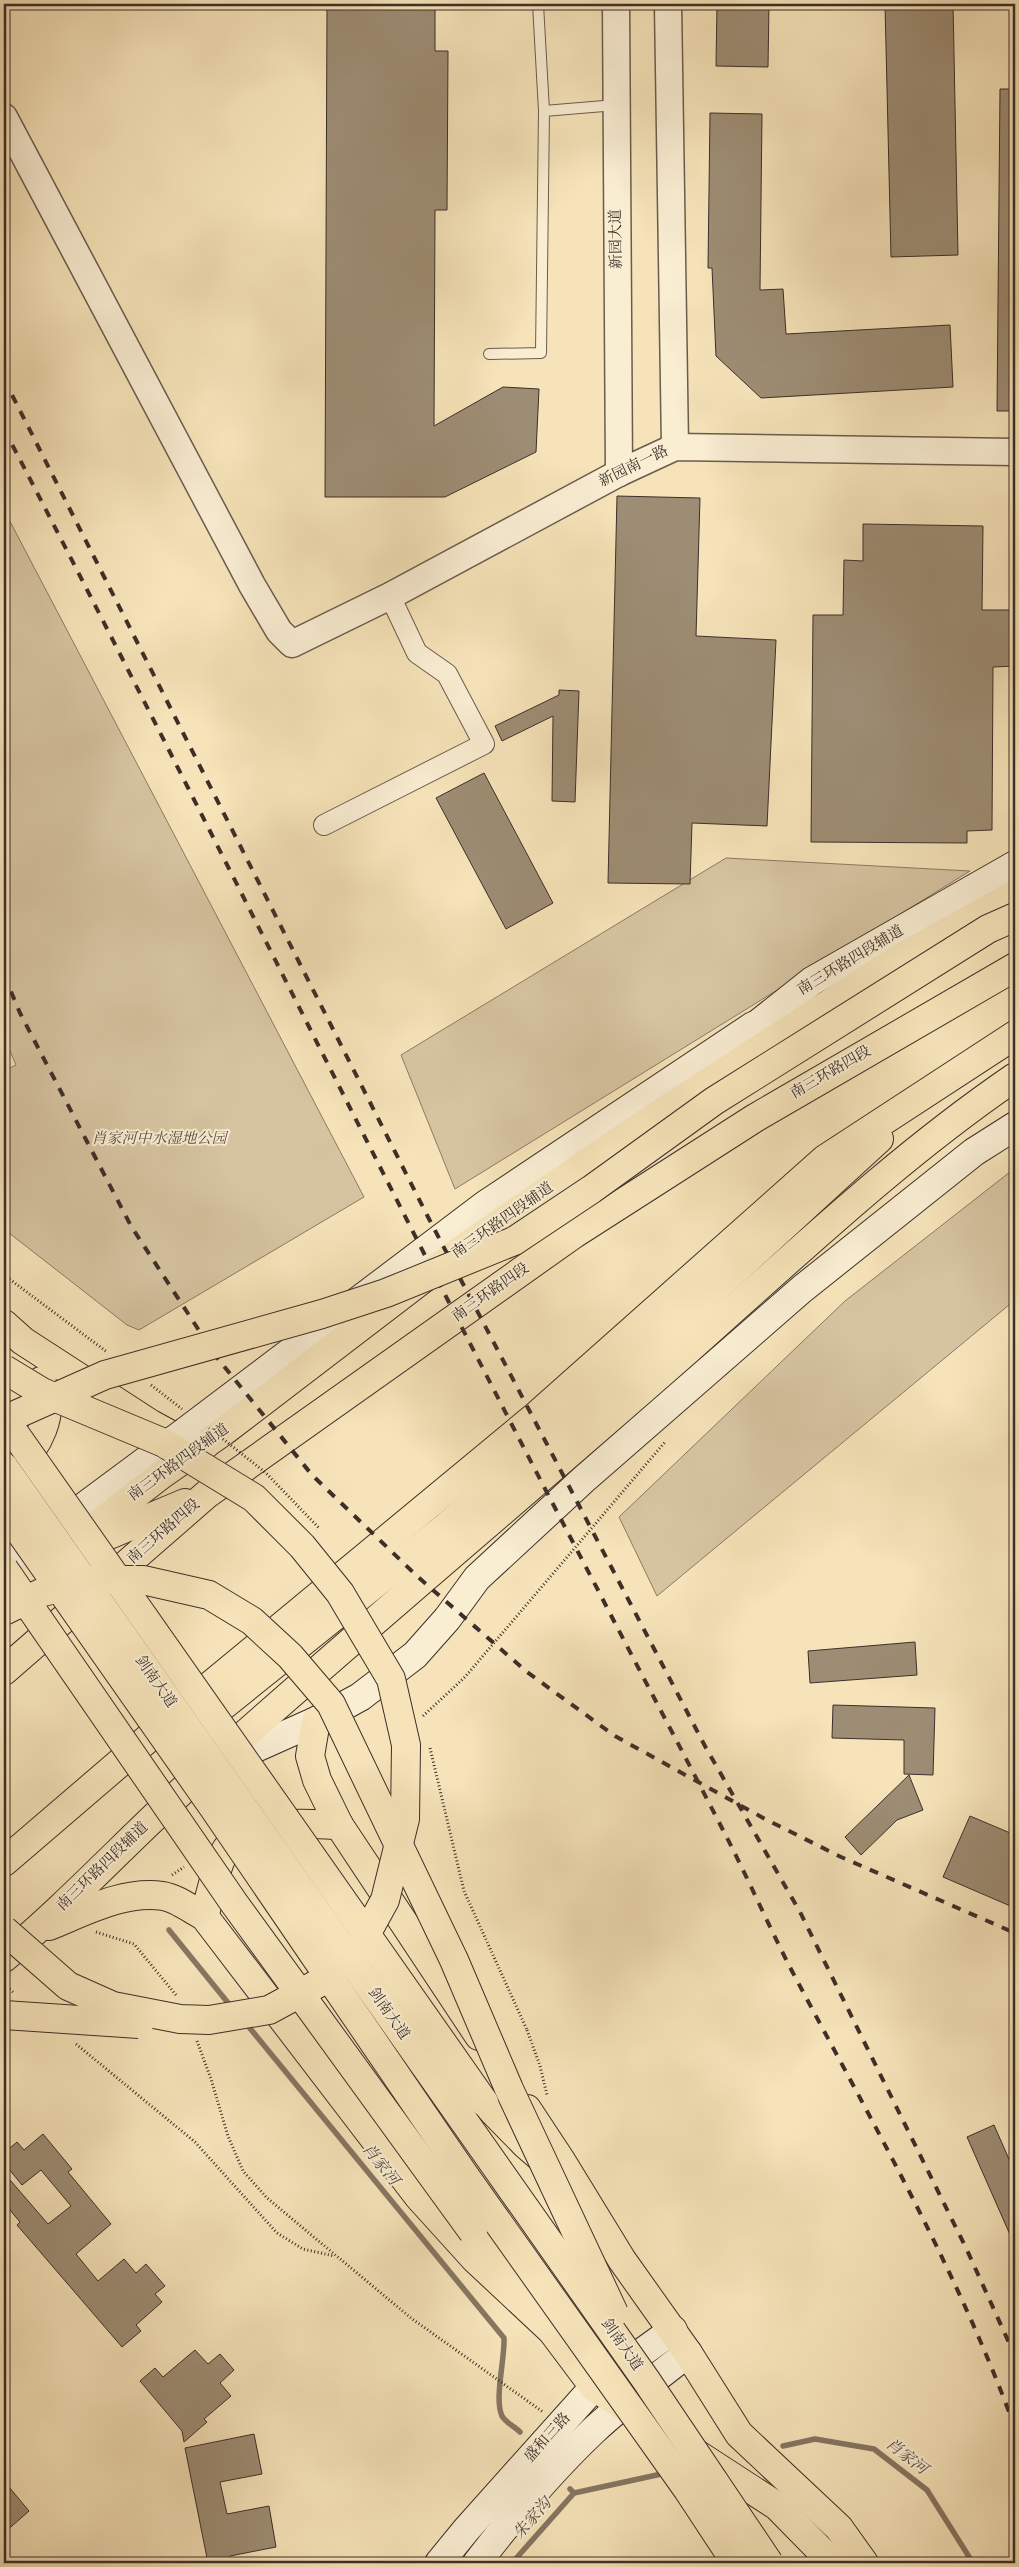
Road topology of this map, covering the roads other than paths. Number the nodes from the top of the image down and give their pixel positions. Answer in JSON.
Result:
{"nodes":[{"id":1,"x":538,"y":4,"type":"edge"},
{"id":2,"x":616,"y":4,"type":"edge"},
{"id":3,"x":668,"y":4,"type":"edge"},
{"id":4,"x":616,"y":105,"type":"junction"},
{"id":5,"x":544,"y":111,"type":"junction"},
{"id":6,"x":4,"y":118,"type":"edge"},
{"id":7,"x":489,"y":354,"type":"dead end"},
{"id":8,"x":675,"y":447,"type":"junction"},
{"id":9,"x":1015,"y":452,"type":"edge"},
{"id":10,"x":619,"y":473,"type":"junction"},
{"id":11,"x":390,"y":596,"type":"junction"},
{"id":12,"x":324,"y":825,"type":"dead end"},
{"id":13,"x":1015,"y":865,"type":"edge"},
{"id":14,"x":1015,"y":894,"type":"edge"},
{"id":15,"x":1015,"y":916,"type":"edge"},
{"id":16,"x":1015,"y":967,"type":"edge"},
{"id":17,"x":754,"y":1026,"type":"junction"},
{"id":18,"x":1015,"y":1035,"type":"edge"},
{"id":19,"x":1015,"y":1085,"type":"edge"},
{"id":20,"x":1015,"y":1126,"type":"edge"},
{"id":21,"x":636,"y":1129,"type":"junction"},
{"id":22,"x":4,"y":1325,"type":"edge"},
{"id":23,"x":4,"y":1369,"type":"edge"},
{"id":24,"x":4,"y":1419,"type":"edge"},
{"id":25,"x":186,"y":1440,"type":"junction"},
{"id":26,"x":4,"y":1467,"type":"edge"},
{"id":27,"x":4,"y":1479,"type":"edge"},
{"id":28,"x":208,"y":1494,"type":"junction"},
{"id":29,"x":4,"y":1509,"type":"edge"},
{"id":30,"x":52,"y":1559,"type":"junction"},
{"id":31,"x":4,"y":1567,"type":"edge"},
{"id":32,"x":4,"y":1596,"type":"edge"},
{"id":33,"x":4,"y":1611,"type":"edge"},
{"id":34,"x":4,"y":1671,"type":"edge"},
{"id":35,"x":316,"y":1721,"type":"junction"},
{"id":36,"x":201,"y":1773,"type":"junction"},
{"id":37,"x":339,"y":1825,"type":"junction"},
{"id":38,"x":4,"y":1862,"type":"edge"},
{"id":39,"x":204,"y":1916,"type":"junction"},
{"id":40,"x":4,"y":1930,"type":"edge"},
{"id":41,"x":36,"y":1931,"type":"junction"},
{"id":42,"x":4,"y":1958,"type":"edge"},
{"id":43,"x":11,"y":2006,"type":"edge"},
{"id":44,"x":201,"y":2026,"type":"junction"},
{"id":45,"x":580,"y":2192,"type":"junction"},
{"id":46,"x":673,"y":2330,"type":"junction"},
{"id":47,"x":552,"y":2331,"type":"junction"},
{"id":48,"x":688,"y":2353,"type":"junction"},
{"id":49,"x":646,"y":2380,"type":"junction"},
{"id":50,"x":594,"y":2386,"type":"junction"},
{"id":51,"x":622,"y":2405,"type":"junction"},
{"id":52,"x":439,"y":2563,"type":"edge"},
{"id":53,"x":477,"y":2563,"type":"edge"},
{"id":54,"x":736,"y":2563,"type":"edge"},
{"id":55,"x":769,"y":2563,"type":"edge"},
{"id":56,"x":833,"y":2563,"type":"edge"},
{"id":57,"x":864,"y":2563,"type":"edge"}],
"edges":[{"from":1,"to":5,"type":"lane"},
{"from":2,"to":4,"type":"street","name":"新园大道"},
{"from":3,"to":8,"type":"street"},
{"from":4,"to":5,"type":"lane"},
{"from":4,"to":10,"type":"street","name":"新园大道"},
{"from":5,"to":7,"type":"lane"},
{"from":6,"to":11,"type":"street","name":"新园南一路"},
{"from":8,"to":9,"type":"street","name":"新园南一路"},
{"from":8,"to":10,"type":"street","name":"新园南一路"},
{"from":10,"to":11,"type":"street","name":"新园南一路"},
{"from":11,"to":12,"type":"street"},
{"from":13,"to":17,"type":"main road","name":"南三环路四段辅道"},
{"from":14,"to":21,"type":"main road"},
{"from":15,"to":24,"type":"main road","bridge":true},
{"from":16,"to":28,"type":"main road","name":"南三环路四段"},
{"from":17,"to":21,"type":"main road","name":"南三环路四段辅道"},
{"from":17,"to":25,"type":"main road"},
{"from":18,"to":38,"type":"main road"},
{"from":19,"to":36,"type":"main road","name":"南三环路四段辅道"},
{"from":20,"to":35,"type":"main road"},
{"from":21,"to":25,"type":"main road","name":"南三环路四段辅道"},
{"from":22,"to":25,"type":"main road"},
{"from":22,"to":27,"type":"main road"},
{"from":23,"to":44,"type":"main road","bridge":true},
{"from":24,"to":45,"type":"main road","bridge":true},
{"from":25,"to":30,"type":"main road","name":"南三环路四段辅道"},
{"from":25,"to":31,"type":"main road"},
{"from":26,"to":49,"type":"main road","name":"剑南大道","bridge":true},
{"from":28,"to":30,"type":"main road"},
{"from":28,"to":34,"type":"main road","name":"南三环路四段"},
{"from":29,"to":54,"type":"main road","name":"剑南大道","bridge":true},
{"from":30,"to":32,"type":"main road","name":"南三环路四段辅道"},
{"from":31,"to":47,"type":"main road","bridge":true},
{"from":33,"to":49,"type":"main road","bridge":true},
{"from":35,"to":36,"type":"main road"},
{"from":35,"to":37,"type":"main road"},
{"from":36,"to":41,"type":"main road","name":"南三环路四段辅道"},
{"from":37,"to":39,"type":"main road"},
{"from":37,"to":45,"type":"main road"},
{"from":39,"to":41,"type":"main road"},
{"from":39,"to":47,"type":"main road"},
{"from":40,"to":44,"type":"main road","bridge":true},
{"from":41,"to":42,"type":"main road","name":"南三环路四段辅道"},
{"from":43,"to":44,"type":"main road","bridge":true},
{"from":45,"to":46,"type":"main road"},
{"from":46,"to":48,"type":"main road"},
{"from":46,"to":50,"type":"main road","name":"盛和三路"},
{"from":47,"to":50,"type":"main road"},
{"from":48,"to":51,"type":"main road"},
{"from":48,"to":57,"type":"main road"},
{"from":49,"to":55,"type":"main road","name":"剑南大道","bridge":true},
{"from":50,"to":51,"type":"main road"},
{"from":50,"to":52,"type":"main road","name":"盛和三路"},
{"from":51,"to":53,"type":"main road"},
{"from":51,"to":56,"type":"main road"}]}
